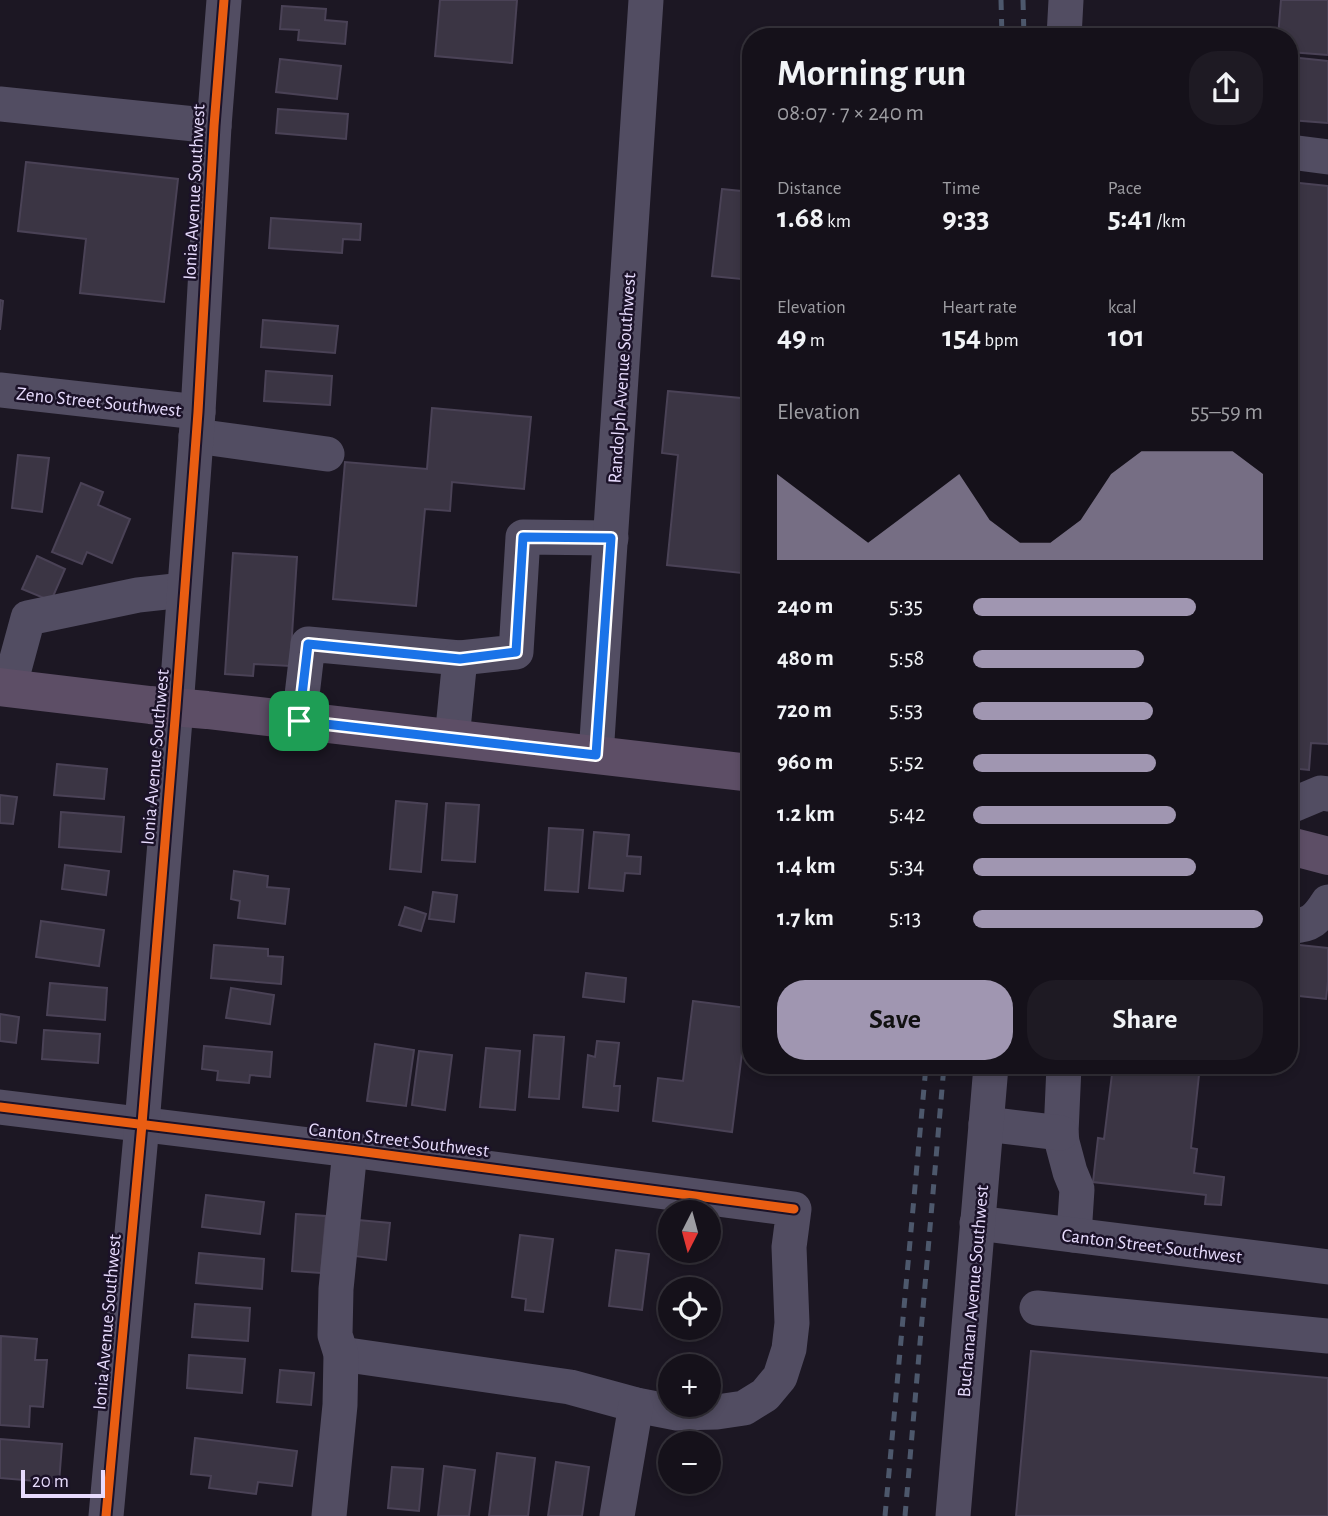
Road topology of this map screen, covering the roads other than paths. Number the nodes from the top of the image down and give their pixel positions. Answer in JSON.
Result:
{"nodes":[{"id":1,"x":225,"y":0,"type":"edge"},
{"id":2,"x":646,"y":0,"type":"edge"},
{"id":3,"x":1066,"y":0,"type":"edge"},
{"id":4,"x":1064,"y":28,"type":"edge"},
{"id":5,"x":0,"y":104,"type":"edge"},
{"id":6,"x":214,"y":126,"type":"junction"},
{"id":7,"x":1298,"y":153,"type":"edge"},
{"id":8,"x":1328,"y":157,"type":"edge"},
{"id":9,"x":0,"y":390,"type":"edge"},
{"id":10,"x":197,"y":424,"type":"junction"},
{"id":11,"x":327,"y":454,"type":"dead end"},
{"id":12,"x":611,"y":538,"type":"junction"},
{"id":13,"x":184,"y":590,"type":"junction"},
{"id":14,"x":460,"y":659,"type":"junction"},
{"id":15,"x":5,"y":687,"type":"edge"},
{"id":16,"x":176,"y":707,"type":"junction"},
{"id":17,"x":299,"y":721,"type":"junction"},
{"id":18,"x":452,"y":739,"type":"junction"},
{"id":19,"x":596,"y":755,"type":"junction"},
{"id":20,"x":742,"y":772,"type":"edge"},
{"id":21,"x":1328,"y":794,"type":"edge"},
{"id":22,"x":1298,"y":803,"type":"edge"},
{"id":23,"x":1298,"y":848,"type":"edge"},
{"id":24,"x":1328,"y":856,"type":"edge"},
{"id":25,"x":1328,"y":902,"type":"edge"},
{"id":26,"x":1298,"y":926,"type":"edge"},
{"id":27,"x":990,"y":1074,"type":"edge"},
{"id":28,"x":1064,"y":1074,"type":"edge"},
{"id":29,"x":0,"y":1107,"type":"edge"},
{"id":30,"x":142,"y":1124,"type":"junction"},
{"id":31,"x":986,"y":1124,"type":"junction"},
{"id":32,"x":1061,"y":1133,"type":"junction"},
{"id":33,"x":350,"y":1150,"type":"junction"},
{"id":34,"x":977,"y":1223,"type":"junction"},
{"id":35,"x":1074,"y":1235,"type":"junction"},
{"id":36,"x":1328,"y":1267,"type":"edge"},
{"id":37,"x":1037,"y":1308,"type":"dead end"},
{"id":38,"x":1328,"y":1336,"type":"edge"},
{"id":39,"x":341,"y":1354,"type":"junction"},
{"id":40,"x":636,"y":1405,"type":"junction"},
{"id":41,"x":106,"y":1516,"type":"edge"},
{"id":42,"x":329,"y":1516,"type":"edge"},
{"id":43,"x":617,"y":1516,"type":"edge"},
{"id":44,"x":953,"y":1516,"type":"edge"}],
"edges":[{"from":1,"to":6,"type":"street","name":"Ionia Avenue Southwest"},
{"from":2,"to":12,"type":"street","name":"Randolph Avenue Southwest"},
{"from":3,"to":4,"type":"street"},
{"from":5,"to":6,"type":"street"},
{"from":6,"to":10,"type":"street","name":"Ionia Avenue Southwest"},
{"from":7,"to":8,"type":"street"},
{"from":9,"to":10,"type":"street","name":"Zeno Street Southwest"},
{"from":10,"to":11,"type":"street","name":"Zeno Street Southwest"},
{"from":10,"to":13,"type":"street","name":"Ionia Avenue Southwest"},
{"from":12,"to":14,"type":"street"},
{"from":12,"to":19,"type":"street","name":"Randolph Avenue Southwest"},
{"from":13,"to":15,"type":"street"},
{"from":13,"to":16,"type":"street","name":"Ionia Avenue Southwest"},
{"from":14,"to":17,"type":"street"},
{"from":14,"to":18,"type":"street"},
{"from":15,"to":16,"type":"main road"},
{"from":16,"to":17,"type":"main road"},
{"from":16,"to":30,"type":"street","name":"Ionia Avenue Southwest"},
{"from":17,"to":18,"type":"main road"},
{"from":18,"to":19,"type":"main road"},
{"from":19,"to":20,"type":"main road"},
{"from":21,"to":22,"type":"street"},
{"from":23,"to":24,"type":"main road"},
{"from":25,"to":26,"type":"street"},
{"from":27,"to":31,"type":"street","name":"Buchanan Avenue Southwest"},
{"from":28,"to":32,"type":"street"},
{"from":29,"to":30,"type":"street","name":"Canton Street Southwest"},
{"from":30,"to":33,"type":"street","name":"Canton Street Southwest"},
{"from":30,"to":41,"type":"street","name":"Ionia Avenue Southwest"},
{"from":31,"to":32,"type":"street"},
{"from":31,"to":34,"type":"street","name":"Buchanan Avenue Southwest"},
{"from":32,"to":35,"type":"street"},
{"from":33,"to":39,"type":"street"},
{"from":33,"to":40,"type":"street","name":"Canton Street Southwest"},
{"from":34,"to":35,"type":"street","name":"Canton Street Southwest"},
{"from":34,"to":44,"type":"street","name":"Buchanan Avenue Southwest"},
{"from":35,"to":36,"type":"street","name":"Canton Street Southwest"},
{"from":37,"to":38,"type":"street"},
{"from":39,"to":40,"type":"street"},
{"from":39,"to":42,"type":"street"},
{"from":40,"to":43,"type":"street"}]}
